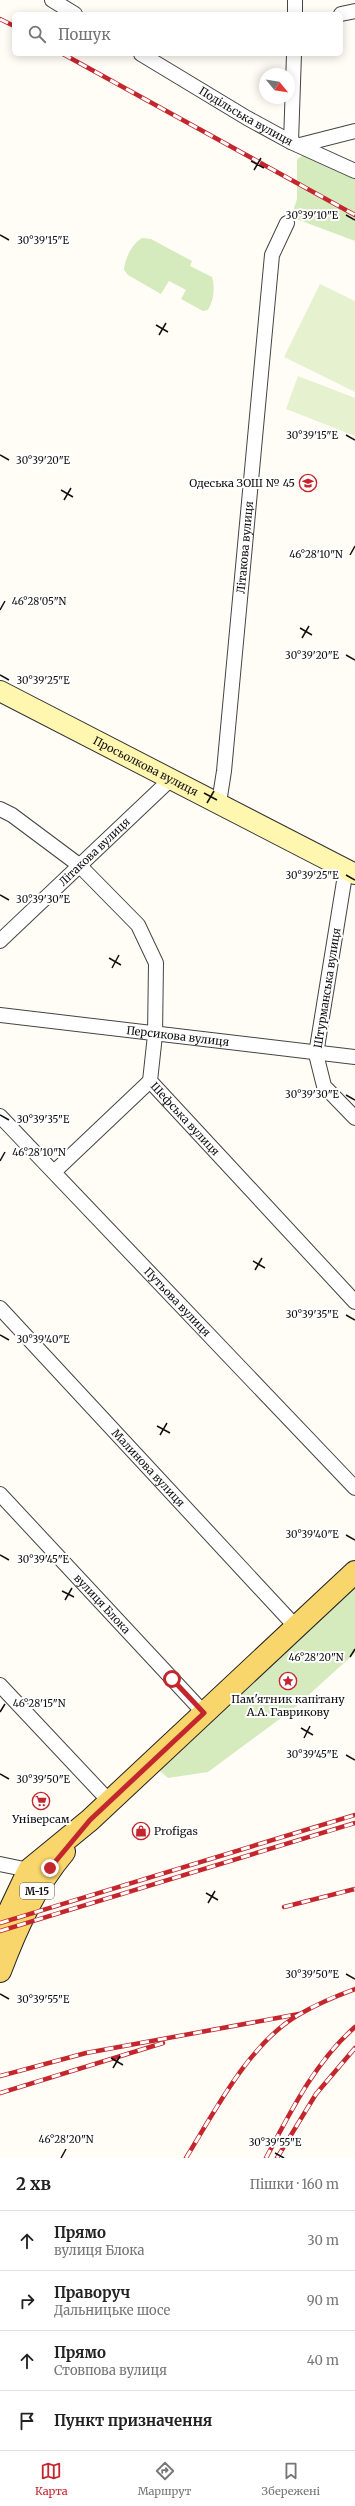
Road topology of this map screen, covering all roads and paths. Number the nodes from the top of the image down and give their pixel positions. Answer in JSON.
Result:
{"nodes":[{"id":1,"x":52,"y":0,"type":"edge"},
{"id":2,"x":295,"y":0,"type":"edge"},
{"id":3,"x":355,"y":11,"type":"edge"},
{"id":4,"x":72,"y":12,"type":"edge"},
{"id":5,"x":295,"y":12,"type":"edge"},
{"id":6,"x":343,"y":14,"type":"edge"},
{"id":7,"x":144,"y":56,"type":"edge"},
{"id":8,"x":294,"y":56,"type":"edge"},
{"id":9,"x":355,"y":131,"type":"edge"},
{"id":10,"x":296,"y":144,"type":"junction"},
{"id":11,"x":355,"y":171,"type":"edge"},
{"id":12,"x":287,"y":223,"type":"dead end"},
{"id":13,"x":0,"y":691,"type":"edge"},
{"id":14,"x":172,"y":778,"type":"junction"},
{"id":15,"x":219,"y":803,"type":"junction"},
{"id":16,"x":0,"y":809,"type":"edge"},
{"id":17,"x":79,"y":865,"type":"junction"},
{"id":18,"x":350,"y":872,"type":"edge"},
{"id":19,"x":0,"y":941,"type":"edge"},
{"id":20,"x":0,"y":1015,"type":"edge"},
{"id":21,"x":155,"y":1035,"type":"junction"},
{"id":22,"x":316,"y":1054,"type":"junction"},
{"id":23,"x":355,"y":1058,"type":"edge"},
{"id":24,"x":150,"y":1081,"type":"junction"},
{"id":25,"x":0,"y":1116,"type":"edge"},
{"id":26,"x":355,"y":1118,"type":"edge"},
{"id":27,"x":54,"y":1172,"type":"junction"},
{"id":28,"x":355,"y":1302,"type":"edge"},
{"id":29,"x":0,"y":1308,"type":"edge"},
{"id":30,"x":355,"y":1488,"type":"edge"},
{"id":31,"x":0,"y":1494,"type":"edge"},
{"id":32,"x":355,"y":1572,"type":"edge"},
{"id":33,"x":296,"y":1627,"type":"junction"},
{"id":34,"x":0,"y":1685,"type":"edge"},
{"id":35,"x":204,"y":1713,"type":"junction"},
{"id":36,"x":110,"y":1802,"type":"junction"},
{"id":37,"x":90,"y":1820,"type":"junction"},
{"id":38,"x":0,"y":1864,"type":"edge"},
{"id":39,"x":29,"y":1870,"type":"junction"},
{"id":40,"x":0,"y":1931,"type":"edge"},
{"id":41,"x":0,"y":1971,"type":"edge"}],
"edges":[{"from":1,"to":4,"type":"street"},
{"from":2,"to":5,"type":"street"},
{"from":3,"to":6,"type":"street"},
{"from":7,"to":10,"type":"street","name":"Подільська вулиця"},
{"from":8,"to":10,"type":"street"},
{"from":9,"to":10,"type":"street"},
{"from":10,"to":11,"type":"street","name":"Подільська вулиця"},
{"from":12,"to":15,"type":"street","name":"Літакова вулиця"},
{"from":13,"to":14,"type":"street","name":"Просьолкова вулиця"},
{"from":14,"to":15,"type":"street","name":"Просьолкова вулиця"},
{"from":14,"to":17,"type":"street","name":"Літакова вулиця"},
{"from":15,"to":18,"type":"street","name":"Просьолкова вулиця"},
{"from":16,"to":17,"type":"street","name":"Шефська вулиця"},
{"from":17,"to":19,"type":"street","name":"Літакова вулиця"},
{"from":17,"to":21,"type":"street","name":"Шефська вулиця"},
{"from":18,"to":22,"type":"street","name":"Штурманська вулиця"},
{"from":20,"to":21,"type":"street","name":"Персикова вулиця"},
{"from":21,"to":22,"type":"street","name":"Персикова вулиця"},
{"from":21,"to":24,"type":"street","name":"Шефська вулиця"},
{"from":22,"to":23,"type":"street","name":"Персикова вулиця"},
{"from":22,"to":26,"type":"street","name":"Штурманська вулиця"},
{"from":24,"to":27,"type":"street"},
{"from":24,"to":28,"type":"street","name":"Шефська вулиця"},
{"from":25,"to":27,"type":"street","name":"Путьова вулиця"},
{"from":27,"to":30,"type":"street","name":"Путьова вулиця"},
{"from":29,"to":33,"type":"street","name":"Малинова вулиця"},
{"from":31,"to":35,"type":"street","name":"вулиця Блока"},
{"from":32,"to":33,"type":"main road","number":"М-15"},
{"from":33,"to":35,"type":"main road","number":"М-15"},
{"from":34,"to":36,"type":"street"},
{"from":35,"to":36,"type":"main road","number":"М-15"},
{"from":36,"to":37,"type":"main road","number":"М-15"},
{"from":37,"to":39,"type":"main road","number":"М-15"},
{"from":37,"to":41,"type":"main road","number":"М-15"},
{"from":38,"to":39,"type":"street"},
{"from":39,"to":40,"type":"main road","number":"М-15"}]}
